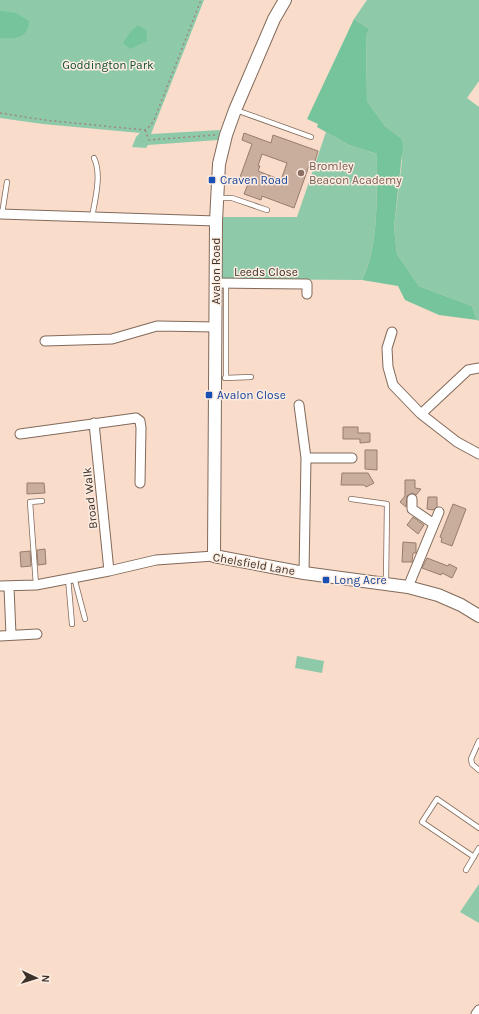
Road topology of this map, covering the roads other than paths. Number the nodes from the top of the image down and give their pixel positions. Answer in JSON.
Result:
{"nodes":[{"id":1,"x":285,"y":0,"type":"edge"},
{"id":2,"x":234,"y":110,"type":"junction"},
{"id":3,"x":311,"y":137,"type":"dead end"},
{"id":4,"x":94,"y":158,"type":"dead end"},
{"id":5,"x":6,"y":182,"type":"dead end"},
{"id":6,"x":217,"y":198,"type":"junction"},
{"id":7,"x":267,"y":210,"type":"dead end"},
{"id":8,"x":1,"y":214,"type":"edge"},
{"id":9,"x":92,"y":217,"type":"junction"},
{"id":10,"x":216,"y":221,"type":"junction"},
{"id":11,"x":221,"y":283,"type":"junction"},
{"id":12,"x":307,"y":294,"type":"dead end"},
{"id":13,"x":216,"y":327,"type":"junction"},
{"id":14,"x":392,"y":332,"type":"dead end"},
{"id":15,"x":45,"y":341,"type":"dead end"},
{"id":16,"x":479,"y":368,"type":"edge"},
{"id":17,"x":251,"y":377,"type":"dead end"},
{"id":18,"x":220,"y":378,"type":"junction"},
{"id":19,"x":299,"y":405,"type":"dead end"},
{"id":20,"x":421,"y":414,"type":"junction"},
{"id":21,"x":94,"y":423,"type":"junction"},
{"id":22,"x":20,"y":434,"type":"dead end"},
{"id":23,"x":479,"y":454,"type":"edge"},
{"id":24,"x":306,"y":458,"type":"junction"},
{"id":25,"x":352,"y":458,"type":"dead end"},
{"id":26,"x":140,"y":482,"type":"dead end"},
{"id":27,"x":351,"y":499,"type":"dead end"},
{"id":28,"x":412,"y":499,"type":"dead end"},
{"id":29,"x":42,"y":501,"type":"dead end"},
{"id":30,"x":439,"y":512,"type":"dead end"},
{"id":31,"x":434,"y":524,"type":"junction"},
{"id":32,"x":214,"y":556,"type":"junction"},
{"id":33,"x":109,"y":571,"type":"junction"},
{"id":34,"x":304,"y":573,"type":"junction"},
{"id":35,"x":71,"y":578,"type":"junction"},
{"id":36,"x":386,"y":584,"type":"junction"},
{"id":37,"x":36,"y":585,"type":"junction"},
{"id":38,"x":4,"y":587,"type":"edge"},
{"id":39,"x":408,"y":588,"type":"junction"},
{"id":40,"x":479,"y":616,"type":"edge"},
{"id":41,"x":85,"y":619,"type":"dead end"},
{"id":42,"x":72,"y":624,"type":"dead end"},
{"id":43,"x":37,"y":634,"type":"dead end"},
{"id":44,"x":11,"y":635,"type":"junction"},
{"id":45,"x":0,"y":636,"type":"edge"},
{"id":46,"x":479,"y":740,"type":"edge"},
{"id":47,"x":479,"y":770,"type":"edge"},
{"id":48,"x":479,"y":828,"type":"edge"},
{"id":49,"x":479,"y":848,"type":"edge"},
{"id":50,"x":474,"y":858,"type":"junction"},
{"id":51,"x":466,"y":870,"type":"dead end"},
{"id":52,"x":479,"y":1010,"type":"edge"},
{"id":53,"x":476,"y":1014,"type":"edge"}],
"edges":[{"from":1,"to":2,"type":"street","name":"Avalon Road"},
{"from":2,"to":3,"type":"lane"},
{"from":2,"to":6,"type":"street","name":"Avalon Road"},
{"from":4,"to":9,"type":"lane"},
{"from":5,"to":8,"type":"lane"},
{"from":6,"to":7,"type":"lane"},
{"from":6,"to":10,"type":"street","name":"Avalon Road"},
{"from":8,"to":9,"type":"street"},
{"from":9,"to":10,"type":"street"},
{"from":10,"to":11,"type":"street","name":"Avalon Road"},
{"from":11,"to":12,"type":"street","name":"Leeds Close"},
{"from":11,"to":13,"type":"street","name":"Avalon Road"},
{"from":11,"to":18,"type":"lane"},
{"from":13,"to":15,"type":"street"},
{"from":13,"to":18,"type":"street","name":"Avalon Road"},
{"from":14,"to":20,"type":"street"},
{"from":16,"to":20,"type":"street"},
{"from":17,"to":18,"type":"lane"},
{"from":18,"to":32,"type":"street","name":"Avalon Road"},
{"from":19,"to":24,"type":"street"},
{"from":20,"to":23,"type":"street"},
{"from":21,"to":22,"type":"street"},
{"from":21,"to":26,"type":"street"},
{"from":21,"to":33,"type":"street","name":"Broad Walk"},
{"from":24,"to":25,"type":"street"},
{"from":24,"to":34,"type":"street"},
{"from":27,"to":36,"type":"lane"},
{"from":28,"to":31,"type":"street"},
{"from":29,"to":37,"type":"lane"},
{"from":30,"to":31,"type":"street"},
{"from":31,"to":39,"type":"street"},
{"from":32,"to":33,"type":"street","name":"Chelsfield Lane"},
{"from":32,"to":34,"type":"street","name":"Chelsfield Lane"},
{"from":33,"to":35,"type":"street","name":"Chelsfield Lane"},
{"from":34,"to":36,"type":"street","name":"Chelsfield Lane"},
{"from":35,"to":37,"type":"street","name":"Chelsfield Lane"},
{"from":35,"to":41,"type":"lane"},
{"from":35,"to":42,"type":"lane"},
{"from":36,"to":39,"type":"street","name":"Chelsfield Lane"},
{"from":37,"to":38,"type":"street","name":"Chelsfield Lane"},
{"from":38,"to":44,"type":"street"},
{"from":39,"to":40,"type":"street","name":"Chelsfield Lane"},
{"from":43,"to":44,"type":"street"},
{"from":44,"to":45,"type":"street"},
{"from":46,"to":47,"type":"lane"},
{"from":48,"to":50,"type":"lane"},
{"from":49,"to":50,"type":"lane"},
{"from":50,"to":51,"type":"lane"},
{"from":52,"to":53,"type":"street"}]}
